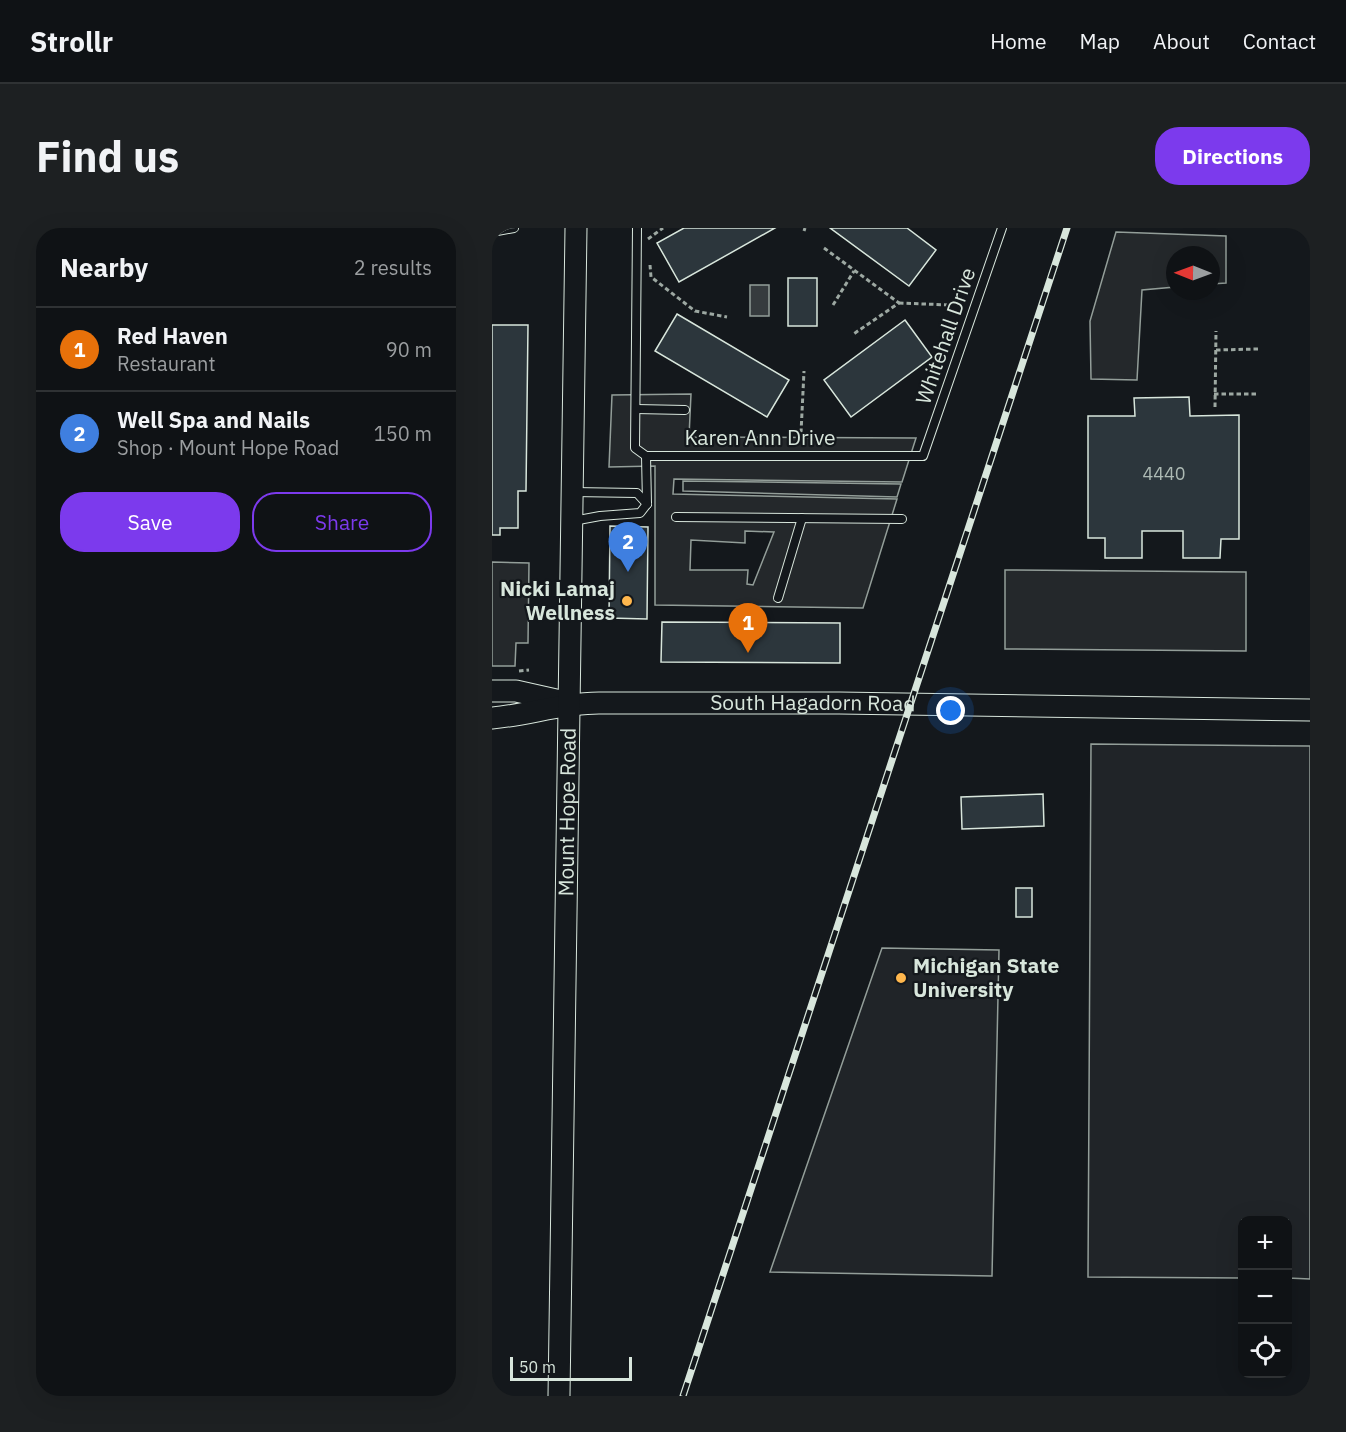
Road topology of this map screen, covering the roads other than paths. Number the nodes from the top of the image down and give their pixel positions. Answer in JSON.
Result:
{"nodes":[{"id":1,"x":514,"y":228,"type":"edge"},
{"id":2,"x":576,"y":228,"type":"edge"},
{"id":3,"x":637,"y":228,"type":"edge"},
{"id":4,"x":1002,"y":228,"type":"edge"},
{"id":5,"x":492,"y":232,"type":"edge"},
{"id":6,"x":636,"y":409,"type":"junction"},
{"id":7,"x":685,"y":410,"type":"dead end"},
{"id":8,"x":646,"y":456,"type":"junction"},
{"id":9,"x":923,"y":456,"type":"joint"},
{"id":10,"x":572,"y":492,"type":"junction"},
{"id":11,"x":647,"y":504,"type":"junction"},
{"id":12,"x":676,"y":517,"type":"dead end"},
{"id":13,"x":802,"y":518,"type":"junction"},
{"id":14,"x":902,"y":519,"type":"dead end"},
{"id":15,"x":571,"y":522,"type":"junction"},
{"id":16,"x":778,"y":598,"type":"dead end"},
{"id":17,"x":492,"y":691,"type":"edge"},
{"id":18,"x":569,"y":703,"type":"junction"},
{"id":19,"x":1310,"y":710,"type":"edge"},
{"id":20,"x":492,"y":718,"type":"edge"},
{"id":21,"x":560,"y":1396,"type":"edge"}],
"edges":[{"from":1,"to":5,"type":"lane"},
{"from":2,"to":10,"type":"street","name":"Mount Hope Road"},
{"from":3,"to":6,"type":"lane"},
{"from":4,"to":9,"type":"lane","name":"Whitehall Drive"},
{"from":6,"to":7,"type":"lane"},
{"from":6,"to":8,"type":"lane"},
{"from":8,"to":9,"type":"lane","name":"Karen Ann Drive"},
{"from":8,"to":11,"type":"lane"},
{"from":10,"to":11,"type":"lane"},
{"from":10,"to":15,"type":"street","name":"Mount Hope Road"},
{"from":11,"to":15,"type":"lane"},
{"from":12,"to":13,"type":"lane"},
{"from":13,"to":14,"type":"lane"},
{"from":13,"to":16,"type":"lane"},
{"from":15,"to":18,"type":"street","name":"Mount Hope Road"},
{"from":17,"to":18,"type":"street","name":"South Hagadorn Road"},
{"from":18,"to":19,"type":"street","name":"South Hagadorn Road"},
{"from":18,"to":20,"type":"street","name":"South Hagadorn Road"},
{"from":18,"to":21,"type":"street","name":"Mount Hope Road"}]}
